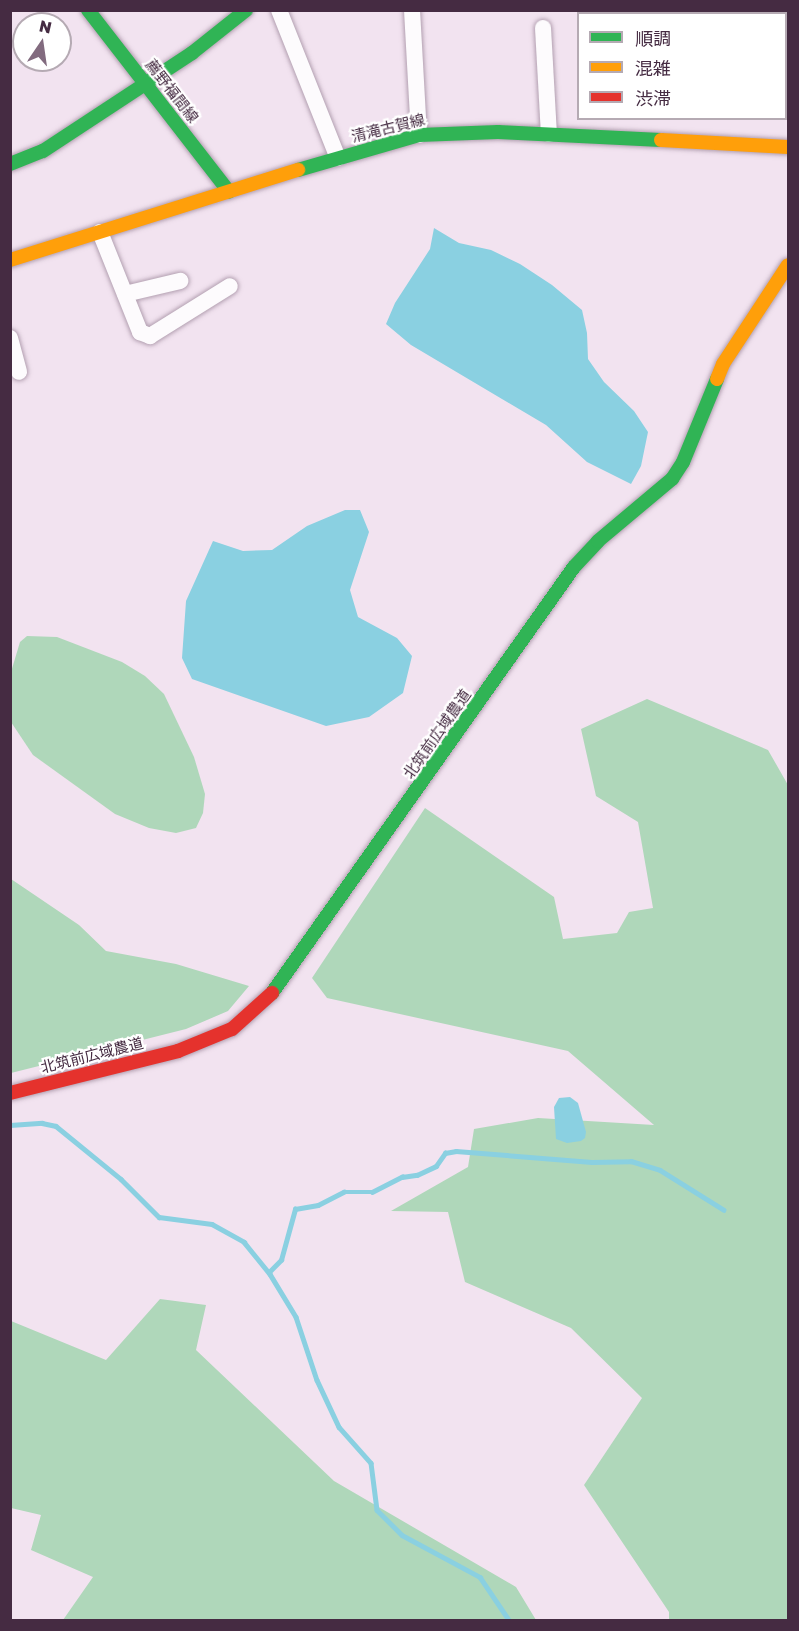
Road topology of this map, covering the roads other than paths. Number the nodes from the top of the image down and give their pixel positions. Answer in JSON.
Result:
{"nodes":[{"id":1,"x":88,"y":10,"type":"edge"},
{"id":2,"x":246,"y":10,"type":"edge"},
{"id":3,"x":279,"y":10,"type":"edge"},
{"id":4,"x":412,"y":10,"type":"edge"},
{"id":5,"x":543,"y":28,"type":"dead end"},
{"id":6,"x":787,"y":51,"type":"edge"},
{"id":7,"x":789,"y":68,"type":"edge"},
{"id":8,"x":145,"y":84,"type":"junction"},
{"id":9,"x":549,"y":134,"type":"junction"},
{"id":10,"x":419,"y":135,"type":"junction"},
{"id":11,"x":789,"y":147,"type":"edge"},
{"id":12,"x":338,"y":158,"type":"junction"},
{"id":13,"x":10,"y":164,"type":"edge"},
{"id":14,"x":229,"y":192,"type":"junction"},
{"id":15,"x":100,"y":232,"type":"junction"},
{"id":16,"x":10,"y":260,"type":"edge"},
{"id":17,"x":789,"y":265,"type":"edge"},
{"id":18,"x":180,"y":281,"type":"dead end"},
{"id":19,"x":230,"y":286,"type":"dead end"},
{"id":20,"x":125,"y":294,"type":"junction"},
{"id":21,"x":10,"y":338,"type":"edge"},
{"id":22,"x":19,"y":372,"type":"dead end"},
{"id":23,"x":10,"y":1093,"type":"edge"}],
"edges":[{"from":1,"to":8,"type":"street","name":"薦野福間線"},
{"from":2,"to":8,"type":"street"},
{"from":3,"to":12,"type":"street"},
{"from":4,"to":10,"type":"street"},
{"from":5,"to":9,"type":"street"},
{"from":6,"to":7,"type":"street"},
{"from":8,"to":13,"type":"street"},
{"from":8,"to":14,"type":"street","name":"薦野福間線"},
{"from":9,"to":10,"type":"street","name":"清滝古賀線"},
{"from":9,"to":11,"type":"street","name":"清滝古賀線"},
{"from":10,"to":12,"type":"street","name":"清滝古賀線"},
{"from":12,"to":14,"type":"street","name":"清滝古賀線"},
{"from":14,"to":15,"type":"street","name":"清滝古賀線"},
{"from":15,"to":16,"type":"street","name":"清滝古賀線"},
{"from":15,"to":20,"type":"street"},
{"from":17,"to":23,"type":"street","name":"北筑前広域農道"},
{"from":18,"to":20,"type":"street"},
{"from":19,"to":20,"type":"street"},
{"from":21,"to":22,"type":"street"}]}
